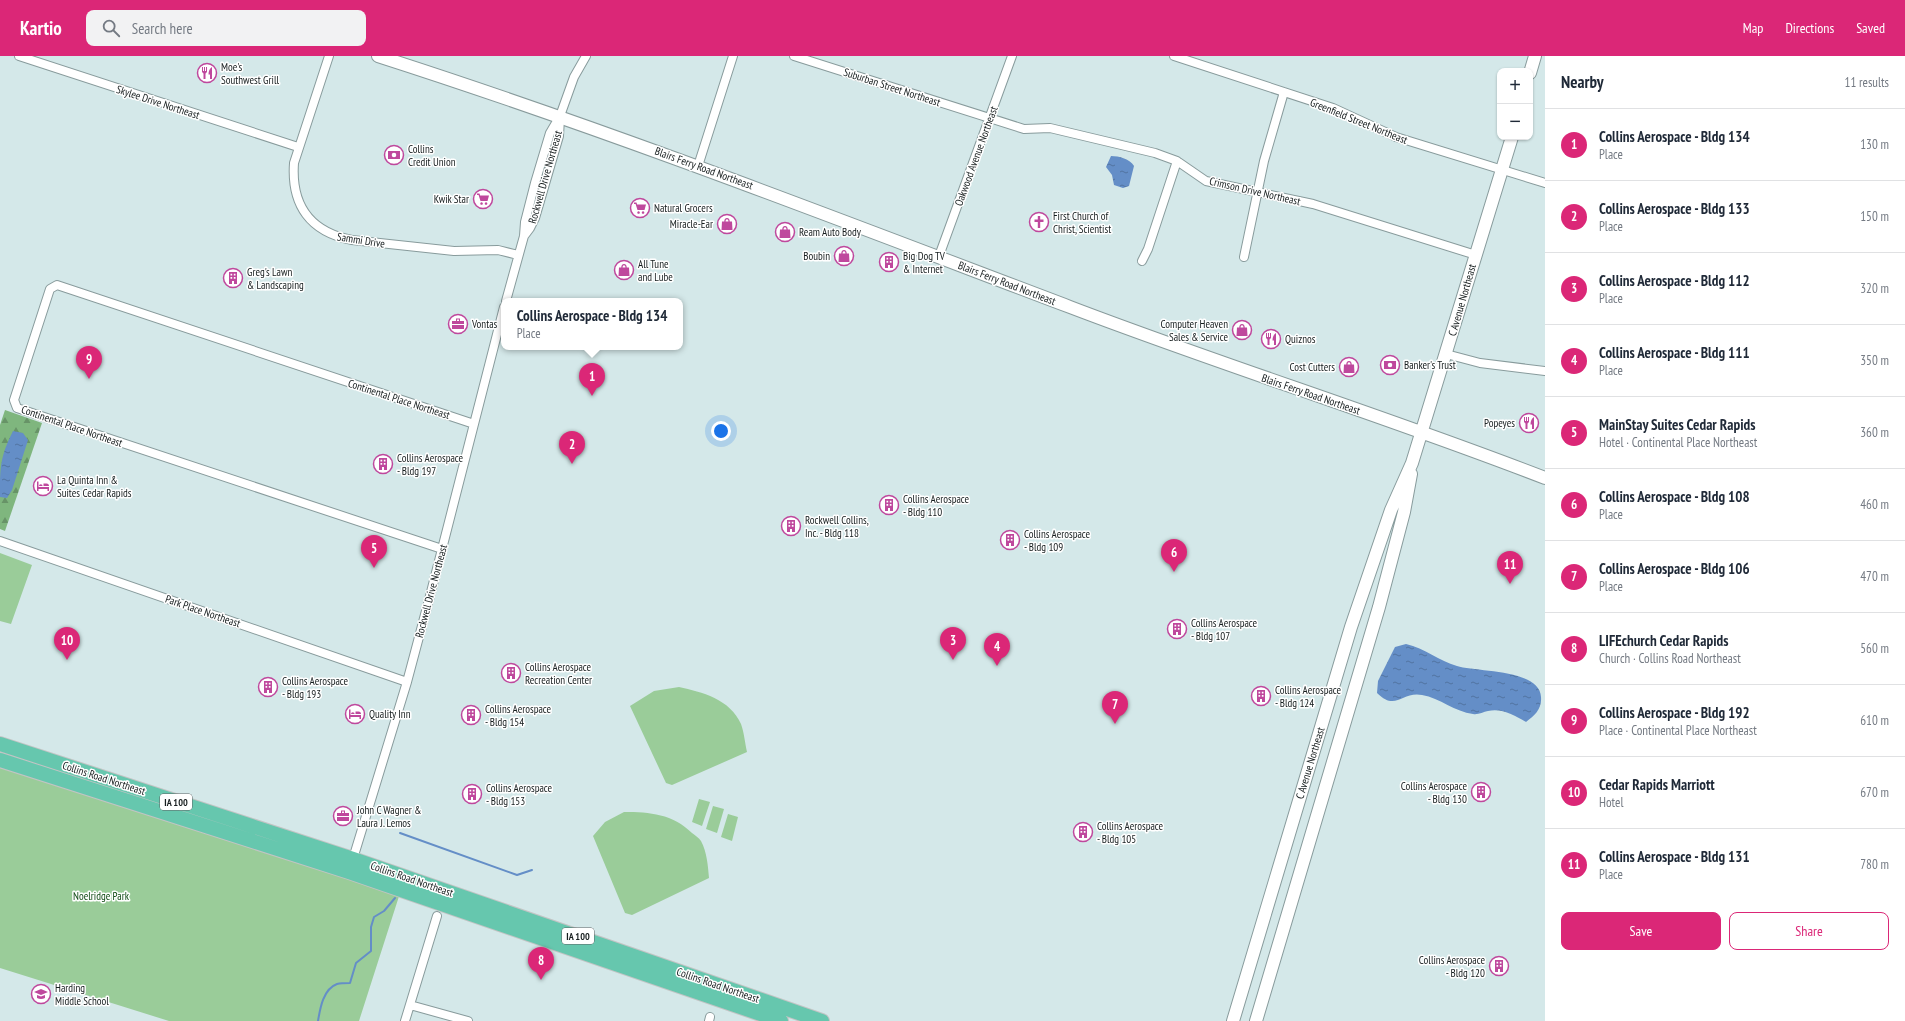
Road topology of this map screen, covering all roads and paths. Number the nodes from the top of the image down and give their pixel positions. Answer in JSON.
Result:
{"nodes":[{"id":1,"x":329,"y":56,"type":"edge"},
{"id":2,"x":378,"y":56,"type":"edge"},
{"id":3,"x":586,"y":56,"type":"edge"},
{"id":4,"x":733,"y":56,"type":"edge"},
{"id":5,"x":794,"y":56,"type":"edge"},
{"id":6,"x":1012,"y":56,"type":"edge"},
{"id":7,"x":1174,"y":56,"type":"edge"},
{"id":8,"x":1535,"y":56,"type":"edge"},
{"id":9,"x":23,"y":57,"type":"edge"},
{"id":10,"x":1531,"y":68,"type":"edge"},
{"id":11,"x":1284,"y":92,"type":"junction"},
{"id":12,"x":560,"y":116,"type":"junction"},
{"id":13,"x":990,"y":118,"type":"junction"},
{"id":14,"x":1511,"y":140,"type":"edge"},
{"id":15,"x":298,"y":147,"type":"junction"},
{"id":16,"x":1177,"y":161,"type":"junction"},
{"id":17,"x":698,"y":166,"type":"junction"},
{"id":18,"x":1502,"y":170,"type":"junction"},
{"id":19,"x":1545,"y":183,"type":"edge"},
{"id":20,"x":1257,"y":192,"type":"junction"},
{"id":21,"x":518,"y":255,"type":"junction"},
{"id":22,"x":1476,"y":255,"type":"junction"},
{"id":23,"x":939,"y":256,"type":"junction"},
{"id":24,"x":1244,"y":257,"type":"dead end"},
{"id":25,"x":1142,"y":261,"type":"dead end"},
{"id":26,"x":507,"y":298,"type":"edge"},
{"id":27,"x":501,"y":319,"type":"edge"},
{"id":28,"x":1446,"y":354,"type":"junction"},
{"id":29,"x":1545,"y":371,"type":"edge"},
{"id":30,"x":474,"y":424,"type":"junction"},
{"id":31,"x":1422,"y":432,"type":"junction"},
{"id":32,"x":1412,"y":463,"type":"junction"},
{"id":33,"x":1545,"y":478,"type":"edge"},
{"id":34,"x":0,"y":541,"type":"edge"},
{"id":35,"x":442,"y":549,"type":"junction"},
{"id":36,"x":407,"y":682,"type":"junction"},
{"id":37,"x":0,"y":744,"type":"edge"},
{"id":38,"x":0,"y":760,"type":"edge"},
{"id":39,"x":353,"y":858,"type":"junction"},
{"id":40,"x":348,"y":872,"type":"junction"},
{"id":41,"x":437,"y":916,"type":"dead end"},
{"id":42,"x":410,"y":1005,"type":"junction"},
{"id":43,"x":801,"y":1018,"type":"edge"},
{"id":44,"x":405,"y":1021,"type":"edge"},
{"id":45,"x":468,"y":1021,"type":"edge"},
{"id":46,"x":780,"y":1021,"type":"edge"},
{"id":47,"x":822,"y":1021,"type":"edge"},
{"id":48,"x":1233,"y":1021,"type":"edge"},
{"id":49,"x":1256,"y":1021,"type":"edge"}],
"edges":[{"from":1,"to":15,"type":"street","name":"Sammi Drive"},
{"from":2,"to":12,"type":"main road","name":"Blairs Ferry Road Northeast"},
{"from":3,"to":12,"type":"street","name":"Rockwell Drive Northeast"},
{"from":4,"to":17,"type":"street"},
{"from":5,"to":13,"type":"street","name":"Suburban Street Northeast"},
{"from":6,"to":13,"type":"street","name":"Oakwood Avenue Northeast"},
{"from":7,"to":11,"type":"street","name":"Greenfield Street Northeast"},
{"from":8,"to":10,"type":"main road"},
{"from":9,"to":15,"type":"street","name":"Skylee Drive Northeast"},
{"from":11,"to":18,"type":"street","name":"Greenfield Street Northeast"},
{"from":11,"to":20,"type":"street"},
{"from":12,"to":17,"type":"main road","name":"Blairs Ferry Road Northeast"},
{"from":12,"to":21,"type":"street","name":"Rockwell Drive Northeast"},
{"from":13,"to":16,"type":"street","name":"Crimson Drive Northeast"},
{"from":13,"to":23,"type":"street","name":"Oakwood Avenue Northeast"},
{"from":14,"to":18,"type":"main road","name":"C Avenue Northeast"},
{"from":15,"to":21,"type":"street","name":"Sammi Drive"},
{"from":16,"to":20,"type":"street","name":"Crimson Drive Northeast"},
{"from":16,"to":25,"type":"street"},
{"from":17,"to":23,"type":"main road","name":"Blairs Ferry Road Northeast"},
{"from":18,"to":19,"type":"street","name":"Greenfield Street Northeast"},
{"from":18,"to":22,"type":"main road","name":"C Avenue Northeast"},
{"from":20,"to":22,"type":"street","name":"Crimson Drive Northeast"},
{"from":20,"to":24,"type":"street"},
{"from":21,"to":26,"type":"street","name":"Rockwell Drive Northeast"},
{"from":22,"to":28,"type":"main road","name":"C Avenue Northeast"},
{"from":23,"to":31,"type":"main road","name":"Blairs Ferry Road Northeast"},
{"from":27,"to":30,"type":"street","name":"Rockwell Drive Northeast"},
{"from":28,"to":29,"type":"street"},
{"from":28,"to":31,"type":"main road","name":"C Avenue Northeast"},
{"from":30,"to":35,"type":"street","name":"Rockwell Drive Northeast"},
{"from":30,"to":35,"type":"street","name":"Continental Place Northeast"},
{"from":31,"to":32,"type":"main road","name":"C Avenue Northeast"},
{"from":31,"to":33,"type":"main road","name":"Blairs Ferry Road Northeast"},
{"from":32,"to":48,"type":"main road","name":"C Avenue Northeast"},
{"from":32,"to":49,"type":"main road","name":"C Avenue Northeast"},
{"from":34,"to":36,"type":"street","name":"Park Place Northeast"},
{"from":35,"to":36,"type":"street","name":"Rockwell Drive Northeast"},
{"from":36,"to":39,"type":"street","name":"Rockwell Drive Northeast"},
{"from":37,"to":39,"type":"highway","name":"Collins Road Northeast","number":"IA 100"},
{"from":38,"to":40,"type":"highway","name":"Collins Road Northeast","number":"IA 100"},
{"from":39,"to":40,"type":"street","name":"Rockwell Drive Northeast"},
{"from":39,"to":43,"type":"highway","name":"Collins Road Northeast","number":"IA 100"},
{"from":40,"to":46,"type":"highway","name":"Collins Road Northeast","number":"IA 100"},
{"from":41,"to":42,"type":"street"},
{"from":42,"to":44,"type":"street"},
{"from":42,"to":45,"type":"street"},
{"from":43,"to":47,"type":"highway","name":"Collins Road Northeast","number":"IA 100"}]}
